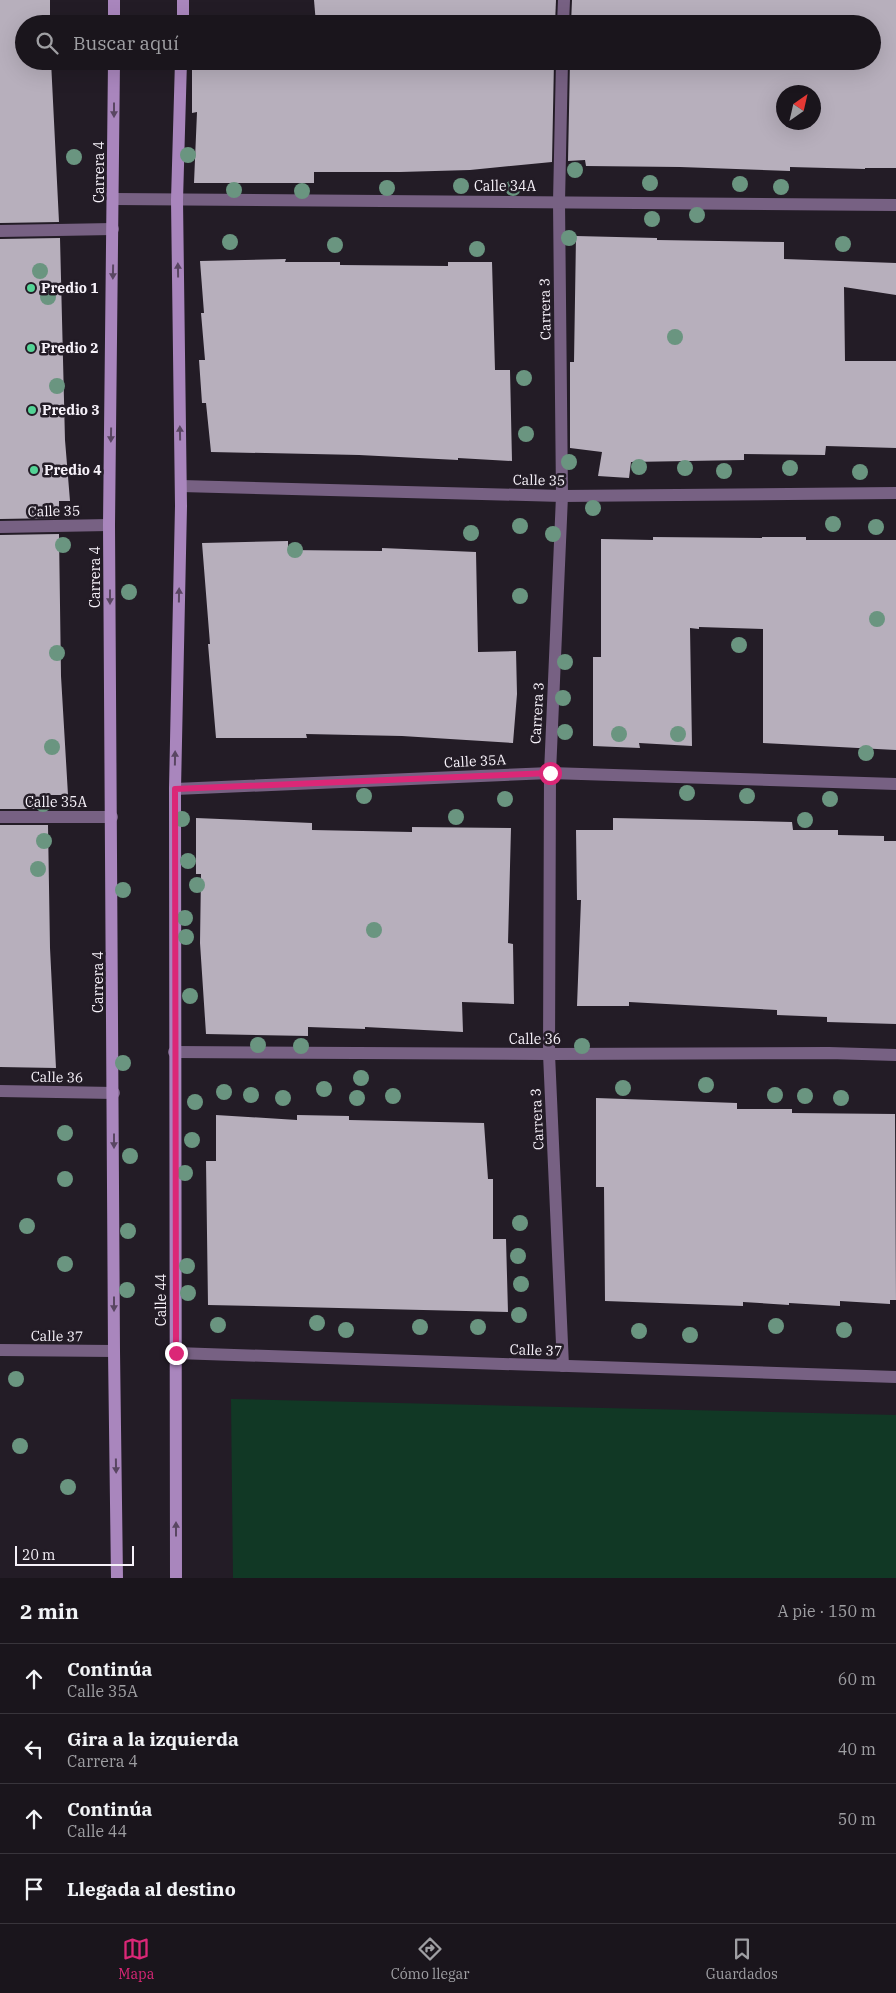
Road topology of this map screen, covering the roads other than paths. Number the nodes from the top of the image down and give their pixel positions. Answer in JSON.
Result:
{"nodes":[{"id":1,"x":114,"y":0,"type":"edge"},
{"id":2,"x":183,"y":0,"type":"edge"},
{"id":3,"x":564,"y":0,"type":"edge"},
{"id":4,"x":114,"y":15,"type":"edge"},
{"id":5,"x":183,"y":15,"type":"edge"},
{"id":6,"x":563,"y":15,"type":"edge"},
{"id":7,"x":114,"y":70,"type":"edge"},
{"id":8,"x":182,"y":70,"type":"edge"},
{"id":9,"x":562,"y":70,"type":"edge"},
{"id":10,"x":114,"y":198,"type":"junction"},
{"id":11,"x":177,"y":200,"type":"junction"},
{"id":12,"x":559,"y":202,"type":"junction"},
{"id":13,"x":896,"y":206,"type":"edge"},
{"id":14,"x":113,"y":229,"type":"junction"},
{"id":15,"x":0,"y":231,"type":"edge"},
{"id":16,"x":181,"y":486,"type":"junction"},
{"id":17,"x":896,"y":493,"type":"edge"},
{"id":18,"x":562,"y":496,"type":"junction"},
{"id":19,"x":109,"y":525,"type":"junction"},
{"id":20,"x":0,"y":527,"type":"edge"},
{"id":21,"x":550,"y":773,"type":"junction"},
{"id":22,"x":896,"y":784,"type":"edge"},
{"id":23,"x":175,"y":789,"type":"junction"},
{"id":24,"x":0,"y":817,"type":"edge"},
{"id":25,"x":112,"y":817,"type":"junction"},
{"id":26,"x":174,"y":1052,"type":"junction"},
{"id":27,"x":549,"y":1054,"type":"junction"},
{"id":28,"x":896,"y":1055,"type":"edge"},
{"id":29,"x":0,"y":1090,"type":"edge"},
{"id":30,"x":114,"y":1093,"type":"junction"},
{"id":31,"x":0,"y":1350,"type":"edge"},
{"id":32,"x":114,"y":1352,"type":"junction"},
{"id":33,"x":176,"y":1353,"type":"junction"},
{"id":34,"x":563,"y":1366,"type":"junction"},
{"id":35,"x":896,"y":1377,"type":"edge"},
{"id":36,"x":118,"y":1578,"type":"edge"},
{"id":37,"x":176,"y":1578,"type":"edge"}],
"edges":[{"from":1,"to":4,"type":"main road"},
{"from":2,"to":5,"type":"main road"},
{"from":3,"to":6,"type":"street"},
{"from":7,"to":10,"type":"main road","name":"Carrera 4","one_way":true},
{"from":8,"to":11,"type":"main road"},
{"from":9,"to":12,"type":"street","name":"Carrera 3"},
{"from":10,"to":11,"type":"street","name":"Calle 34A"},
{"from":10,"to":14,"type":"main road","name":"Carrera 4"},
{"from":11,"to":12,"type":"street","name":"Calle 34A"},
{"from":16,"to":11,"type":"main road","one_way":true},
{"from":12,"to":13,"type":"street","name":"Calle 34A"},
{"from":12,"to":18,"type":"street","name":"Carrera 3"},
{"from":14,"to":15,"type":"street"},
{"from":14,"to":19,"type":"main road","name":"Carrera 4","one_way":true},
{"from":16,"to":18,"type":"street","name":"Calle 35"},
{"from":23,"to":16,"type":"main road","one_way":true},
{"from":17,"to":18,"type":"street","name":"Calle 35"},
{"from":18,"to":21,"type":"street","name":"Carrera 3"},
{"from":19,"to":20,"type":"street","name":"Calle 35"},
{"from":19,"to":25,"type":"main road","name":"Carrera 4","one_way":true},
{"from":21,"to":22,"type":"street","name":"Calle 35A"},
{"from":21,"to":23,"type":"street","name":"Calle 35A"},
{"from":21,"to":27,"type":"street","name":"Carrera 3"},
{"from":23,"to":26,"type":"main road"},
{"from":24,"to":25,"type":"street","name":"Calle 35A"},
{"from":25,"to":30,"type":"main road","name":"Carrera 4"},
{"from":26,"to":27,"type":"street","name":"Calle 36"},
{"from":26,"to":33,"type":"main road","name":"Calle 44"},
{"from":27,"to":28,"type":"street","name":"Calle 36"},
{"from":27,"to":34,"type":"street","name":"Carrera 3"},
{"from":29,"to":30,"type":"street","name":"Calle 36"},
{"from":30,"to":32,"type":"main road","one_way":true},
{"from":31,"to":32,"type":"street","name":"Calle 37"},
{"from":32,"to":36,"type":"main road","one_way":true},
{"from":33,"to":34,"type":"street","name":"Calle 37"},
{"from":37,"to":33,"type":"main road","name":"Calle 44","one_way":true},
{"from":34,"to":35,"type":"street","name":"Calle 37"}]}
